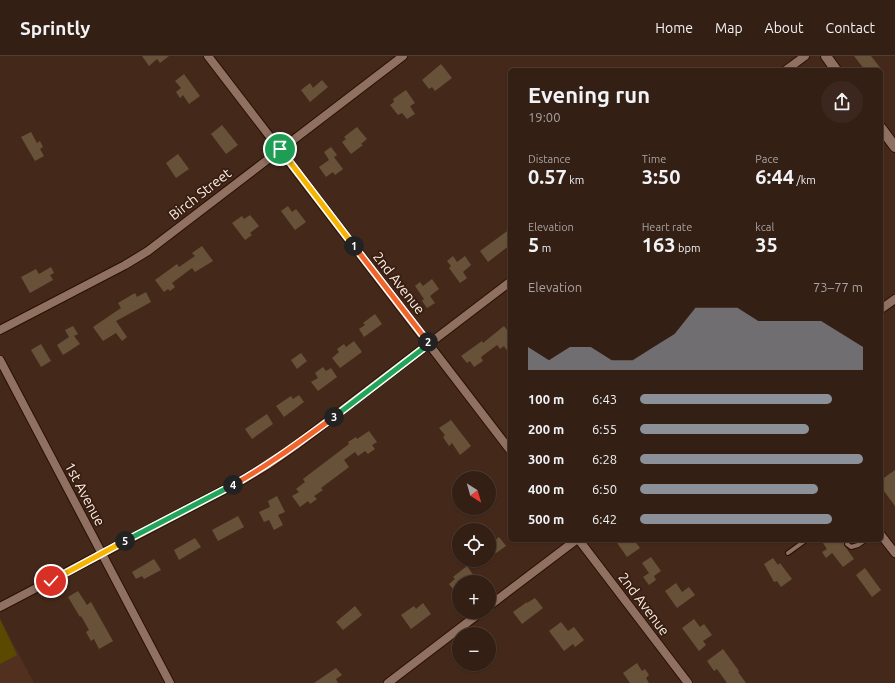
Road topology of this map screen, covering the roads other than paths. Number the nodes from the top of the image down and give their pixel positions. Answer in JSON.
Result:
{"nodes":[{"id":1,"x":208,"y":56,"type":"edge"},
{"id":2,"x":403,"y":56,"type":"edge"},
{"id":3,"x":804,"y":56,"type":"edge"},
{"id":4,"x":826,"y":56,"type":"edge"},
{"id":5,"x":789,"y":68,"type":"edge"},
{"id":6,"x":835,"y":68,"type":"edge"},
{"id":7,"x":883,"y":131,"type":"edge"},
{"id":8,"x":895,"y":147,"type":"edge"},
{"id":9,"x":280,"y":149,"type":"junction"},
{"id":10,"x":508,"y":284,"type":"edge"},
{"id":11,"x":895,"y":299,"type":"edge"},
{"id":12,"x":883,"y":308,"type":"edge"},
{"id":13,"x":0,"y":330,"type":"edge"},
{"id":14,"x":429,"y":344,"type":"junction"},
{"id":15,"x":0,"y":360,"type":"edge"},
{"id":16,"x":508,"y":447,"type":"edge"},
{"id":17,"x":883,"y":538,"type":"edge"},
{"id":18,"x":574,"y":542,"type":"edge"},
{"id":19,"x":579,"y":542,"type":"edge"},
{"id":20,"x":803,"y":542,"type":"edge"},
{"id":21,"x":862,"y":542,"type":"edge"},
{"id":22,"x":847,"y":544,"type":"dead end"},
{"id":23,"x":788,"y":553,"type":"dead end"},
{"id":24,"x":895,"y":553,"type":"edge"},
{"id":25,"x":102,"y":554,"type":"junction"},
{"id":26,"x":496,"y":601,"type":"edge"},
{"id":27,"x":0,"y":607,"type":"edge"},
{"id":28,"x":473,"y":619,"type":"edge"},
{"id":29,"x":170,"y":683,"type":"edge"},
{"id":30,"x":388,"y":683,"type":"edge"},
{"id":31,"x":688,"y":683,"type":"edge"}],
"edges":[{"from":1,"to":9,"type":"street","name":"2nd Avenue"},
{"from":2,"to":9,"type":"street","name":"Birch Street"},
{"from":3,"to":5,"type":"street"},
{"from":4,"to":6,"type":"street"},
{"from":7,"to":8,"type":"street"},
{"from":9,"to":13,"type":"street","name":"Birch Street"},
{"from":9,"to":14,"type":"street","name":"2nd Avenue"},
{"from":10,"to":14,"type":"street"},
{"from":11,"to":12,"type":"street"},
{"from":14,"to":16,"type":"street","name":"2nd Avenue"},
{"from":14,"to":25,"type":"street"},
{"from":15,"to":25,"type":"street","name":"1st Avenue"},
{"from":17,"to":24,"type":"street"},
{"from":18,"to":26,"type":"street"},
{"from":19,"to":31,"type":"street","name":"2nd Avenue"},
{"from":20,"to":23,"type":"lane"},
{"from":21,"to":22,"type":"lane"},
{"from":25,"to":27,"type":"street"},
{"from":25,"to":29,"type":"street","name":"1st Avenue"},
{"from":28,"to":30,"type":"street"}]}
